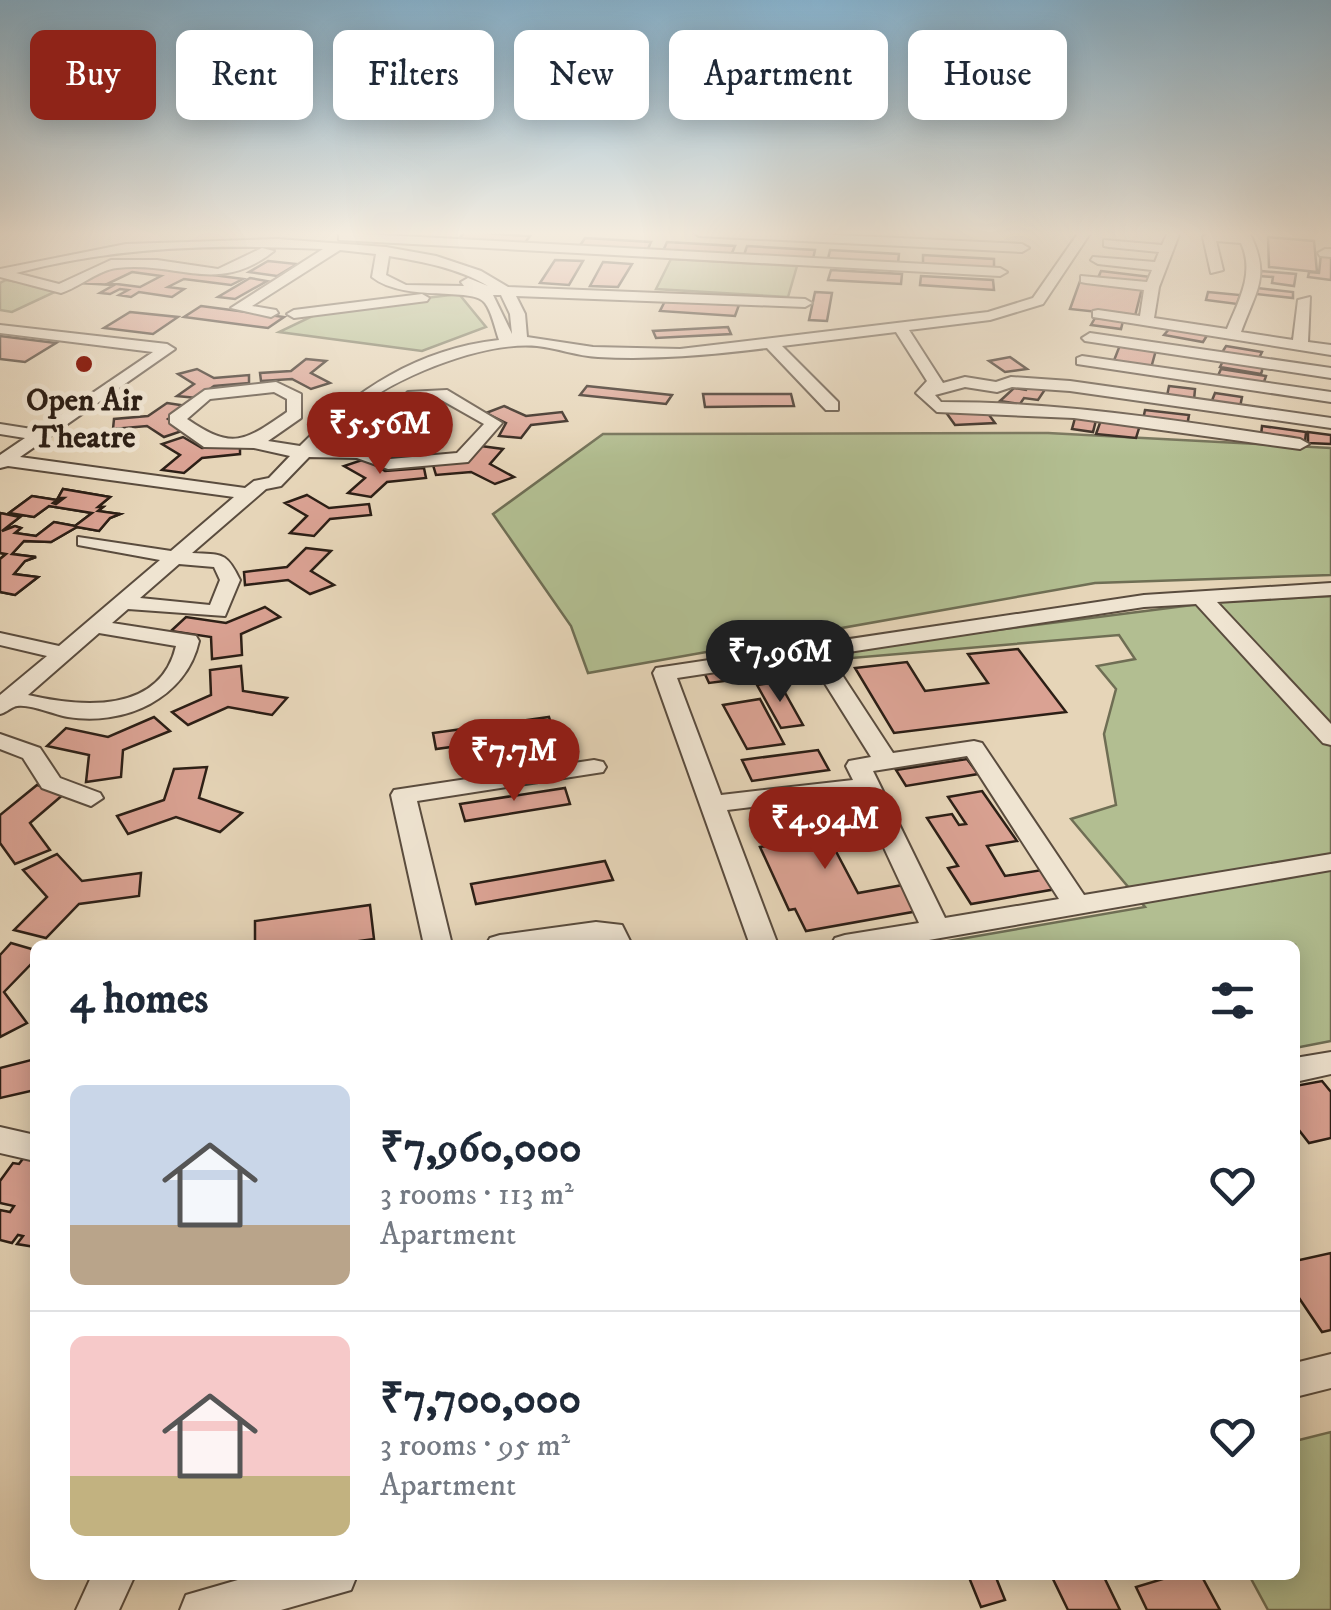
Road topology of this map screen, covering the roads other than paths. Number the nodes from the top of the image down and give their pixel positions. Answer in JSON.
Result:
{"nodes":[{"id":1,"x":239,"y":307,"type":"edge"},
{"id":2,"x":348,"y":307,"type":"edge"},
{"id":3,"x":495,"y":307,"type":"edge"},
{"id":4,"x":517,"y":307,"type":"edge"},
{"id":5,"x":803,"y":307,"type":"edge"},
{"id":6,"x":993,"y":307,"type":"edge"},
{"id":7,"x":1011,"y":307,"type":"edge"},
{"id":8,"x":1149,"y":307,"type":"edge"},
{"id":9,"x":1240,"y":307,"type":"edge"},
{"id":10,"x":1304,"y":307,"type":"edge"},
{"id":11,"x":271,"y":314,"type":"dead end"},
{"id":12,"x":294,"y":314,"type":"dead end"},
{"id":13,"x":1098,"y":314,"type":"dead end"},
{"id":14,"x":958,"y":317,"type":"junction"},
{"id":15,"x":1146,"y":322,"type":"junction"},
{"id":16,"x":906,"y":325,"type":"junction"},
{"id":17,"x":0,"y":330,"type":"edge"},
{"id":18,"x":1226,"y":334,"type":"junction"},
{"id":19,"x":513,"y":338,"type":"junction"},
{"id":20,"x":796,"y":338,"type":"junction"},
{"id":21,"x":1090,"y":338,"type":"dead end"},
{"id":22,"x":773,"y":345,"type":"junction"},
{"id":23,"x":1300,"y":345,"type":"junction"},
{"id":24,"x":1331,"y":350,"type":"edge"},
{"id":25,"x":1212,"y":356,"type":"junction"},
{"id":26,"x":1082,"y":361,"type":"dead end"},
{"id":27,"x":1331,"y":373,"type":"edge"},
{"id":28,"x":1207,"y":379,"type":"junction"},
{"id":29,"x":929,"y":385,"type":"junction"},
{"id":30,"x":1331,"y":397,"type":"edge"},
{"id":31,"x":1202,"y":403,"type":"junction"},
{"id":32,"x":832,"y":406,"type":"dead end"},
{"id":33,"x":1331,"y":423,"type":"edge"},
{"id":34,"x":0,"y":429,"type":"edge"},
{"id":35,"x":1198,"y":430,"type":"junction"},
{"id":36,"x":40,"y":435,"type":"junction"},
{"id":37,"x":254,"y":443,"type":"junction"},
{"id":38,"x":1300,"y":444,"type":"dead end"},
{"id":39,"x":294,"y":452,"type":"junction"},
{"id":40,"x":359,"y":453,"type":"junction"},
{"id":41,"x":2,"y":461,"type":"edge"},
{"id":42,"x":255,"y":489,"type":"junction"},
{"id":43,"x":84,"y":541,"type":"dead end"},
{"id":44,"x":175,"y":557,"type":"junction"},
{"id":45,"x":1331,"y":589,"type":"edge"},
{"id":46,"x":1201,"y":597,"type":"junction"},
{"id":47,"x":122,"y":602,"type":"junction"},
{"id":48,"x":93,"y":626,"type":"junction"},
{"id":49,"x":0,"y":639,"type":"edge"},
{"id":50,"x":816,"y":650,"type":"junction"},
{"id":51,"x":62,"y":653,"type":"junction"},
{"id":52,"x":5,"y":702,"type":"edge"},
{"id":53,"x":1331,"y":738,"type":"edge"},
{"id":54,"x":0,"y":742,"type":"edge"},
{"id":55,"x":886,"y":762,"type":"junction"},
{"id":56,"x":594,"y":767,"type":"dead end"},
{"id":57,"x":867,"y":786,"type":"junction"},
{"id":58,"x":91,"y":798,"type":"dead end"},
{"id":59,"x":712,"y":804,"type":"junction"},
{"id":60,"x":1331,"y":862,"type":"edge"},
{"id":61,"x":1077,"y":905,"type":"junction"},
{"id":62,"x":936,"y":929,"type":"junction"},
{"id":63,"x":437,"y":940,"type":"edge"},
{"id":64,"x":534,"y":940,"type":"edge"},
{"id":65,"x":616,"y":940,"type":"edge"},
{"id":66,"x":762,"y":940,"type":"edge"},
{"id":67,"x":873,"y":940,"type":"edge"},
{"id":68,"x":1331,"y":1062,"type":"edge"},
{"id":69,"x":1300,"y":1069,"type":"edge"},
{"id":70,"x":0,"y":1140,"type":"edge"},
{"id":71,"x":30,"y":1147,"type":"edge"},
{"id":72,"x":1331,"y":1372,"type":"edge"},
{"id":73,"x":1300,"y":1379,"type":"edge"},
{"id":74,"x":112,"y":1580,"type":"edge"},
{"id":75,"x":317,"y":1580,"type":"edge"},
{"id":76,"x":97,"y":1610,"type":"edge"},
{"id":77,"x":201,"y":1610,"type":"edge"}],
"edges":[{"from":1,"to":11,"type":"street"},
{"from":2,"to":12,"type":"street"},
{"from":3,"to":19,"type":"street"},
{"from":4,"to":19,"type":"street"},
{"from":5,"to":20,"type":"street"},
{"from":6,"to":14,"type":"street"},
{"from":7,"to":14,"type":"street"},
{"from":8,"to":15,"type":"street"},
{"from":9,"to":18,"type":"street"},
{"from":10,"to":23,"type":"street"},
{"from":13,"to":15,"type":"street"},
{"from":14,"to":16,"type":"street"},
{"from":15,"to":18,"type":"street"},
{"from":16,"to":20,"type":"street"},
{"from":16,"to":29,"type":"street"},
{"from":17,"to":36,"type":"street"},
{"from":18,"to":23,"type":"street"},
{"from":18,"to":25,"type":"street"},
{"from":19,"to":20,"type":"street"},
{"from":19,"to":22,"type":"street"},
{"from":19,"to":39,"type":"street"},
{"from":20,"to":22,"type":"street"},
{"from":21,"to":25,"type":"street"},
{"from":22,"to":32,"type":"street"},
{"from":23,"to":24,"type":"street"},
{"from":25,"to":27,"type":"street"},
{"from":25,"to":28,"type":"street"},
{"from":26,"to":28,"type":"street"},
{"from":28,"to":30,"type":"street"},
{"from":28,"to":31,"type":"street"},
{"from":29,"to":31,"type":"street"},
{"from":29,"to":35,"type":"street"},
{"from":31,"to":33,"type":"street"},
{"from":31,"to":35,"type":"street"},
{"from":34,"to":36,"type":"street"},
{"from":35,"to":38,"type":"street"},
{"from":36,"to":41,"type":"street"},
{"from":37,"to":37,"type":"street"},
{"from":37,"to":39,"type":"street"},
{"from":39,"to":40,"type":"street"},
{"from":39,"to":42,"type":"street"},
{"from":40,"to":40,"type":"street"},
{"from":41,"to":42,"type":"street"},
{"from":42,"to":44,"type":"street"},
{"from":43,"to":44,"type":"street"},
{"from":44,"to":47,"type":"street"},
{"from":44,"to":47,"type":"street"},
{"from":45,"to":46,"type":"street"},
{"from":46,"to":50,"type":"street"},
{"from":46,"to":53,"type":"street"},
{"from":47,"to":48,"type":"street"},
{"from":48,"to":51,"type":"street"},
{"from":48,"to":52,"type":"street"},
{"from":49,"to":51,"type":"street"},
{"from":50,"to":55,"type":"street"},
{"from":50,"to":59,"type":"street"},
{"from":51,"to":52,"type":"street"},
{"from":54,"to":58,"type":"street"},
{"from":55,"to":57,"type":"street"},
{"from":55,"to":61,"type":"street"},
{"from":56,"to":63,"type":"street"},
{"from":57,"to":59,"type":"street"},
{"from":57,"to":62,"type":"street"},
{"from":59,"to":66,"type":"street"},
{"from":60,"to":61,"type":"street"},
{"from":61,"to":62,"type":"street"},
{"from":62,"to":67,"type":"street"},
{"from":64,"to":65,"type":"street"},
{"from":68,"to":69,"type":"street"},
{"from":70,"to":71,"type":"street"},
{"from":72,"to":73,"type":"street"},
{"from":74,"to":76,"type":"street"},
{"from":75,"to":77,"type":"street"}]}
